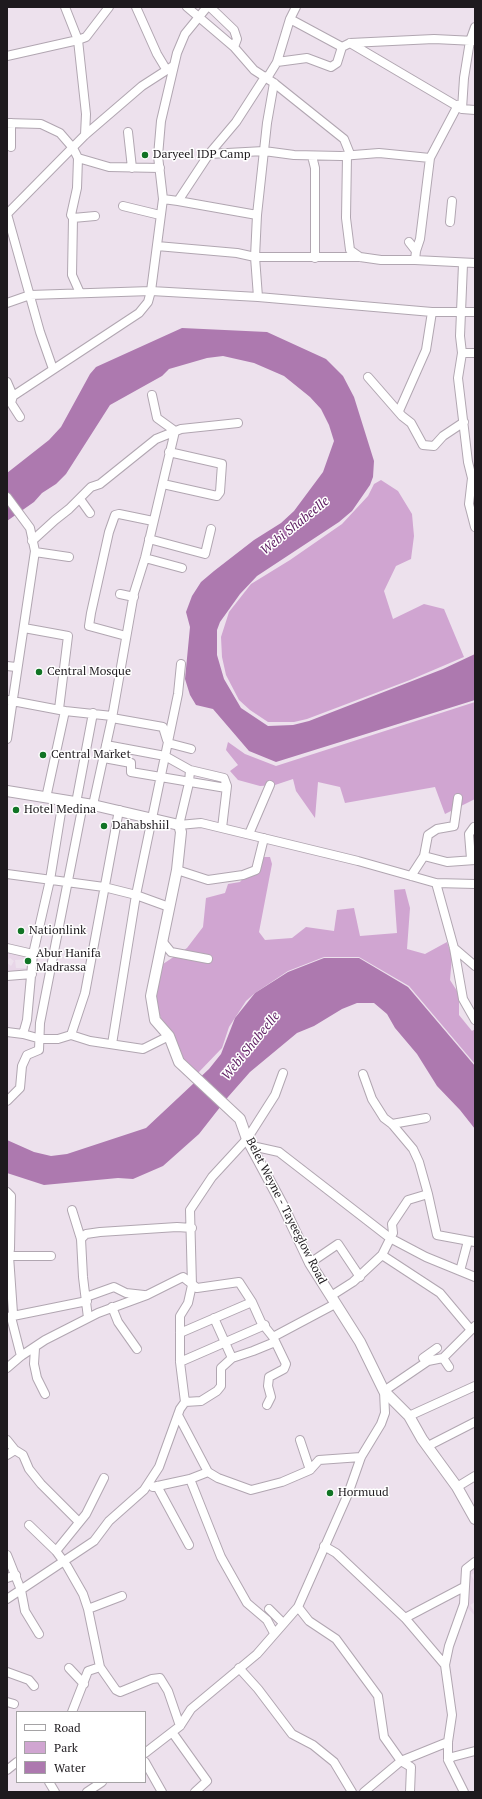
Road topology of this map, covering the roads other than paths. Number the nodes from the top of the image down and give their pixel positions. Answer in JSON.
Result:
{"nodes":[{"id":1,"x":65,"y":7,"type":"edge"},
{"id":2,"x":109,"y":7,"type":"edge"},
{"id":3,"x":136,"y":7,"type":"edge"},
{"id":4,"x":187,"y":7,"type":"edge"},
{"id":5,"x":207,"y":7,"type":"edge"},
{"id":6,"x":210,"y":7,"type":"edge"},
{"id":7,"x":296,"y":7,"type":"edge"},
{"id":8,"x":198,"y":17,"type":"junction"},
{"id":9,"x":290,"y":19,"type":"junction"},
{"id":10,"x":475,"y":27,"type":"edge"},
{"id":11,"x":78,"y":40,"type":"junction"},
{"id":12,"x":473,"y":41,"type":"edge"},
{"id":13,"x":350,"y":43,"type":"junction"},
{"id":14,"x":234,"y":47,"type":"junction"},
{"id":15,"x":342,"y":48,"type":"junction"},
{"id":16,"x":7,"y":56,"type":"edge"},
{"id":17,"x":277,"y":62,"type":"junction"},
{"id":18,"x":169,"y":68,"type":"junction"},
{"id":19,"x":265,"y":77,"type":"junction"},
{"id":20,"x":274,"y":83,"type":"junction"},
{"id":21,"x":460,"y":107,"type":"junction"},
{"id":22,"x":475,"y":110,"type":"edge"},
{"id":23,"x":9,"y":123,"type":"edge"},
{"id":24,"x":128,"y":132,"type":"dead end"},
{"id":25,"x":84,"y":135,"type":"junction"},
{"id":26,"x":11,"y":147,"type":"dead end"},
{"id":27,"x":73,"y":148,"type":"junction"},
{"id":28,"x":264,"y":151,"type":"junction"},
{"id":29,"x":209,"y":154,"type":"junction"},
{"id":30,"x":349,"y":155,"type":"junction"},
{"id":31,"x":312,"y":156,"type":"junction"},
{"id":32,"x":78,"y":158,"type":"junction"},
{"id":33,"x":430,"y":158,"type":"junction"},
{"id":34,"x":132,"y":168,"type":"junction"},
{"id":35,"x":160,"y":168,"type":"junction"},
{"id":36,"x":162,"y":199,"type":"junction"},
{"id":37,"x":178,"y":201,"type":"junction"},
{"id":38,"x":452,"y":202,"type":"dead end"},
{"id":39,"x":123,"y":206,"type":"dead end"},
{"id":40,"x":160,"y":215,"type":"junction"},
{"id":41,"x":257,"y":215,"type":"junction"},
{"id":42,"x":95,"y":216,"type":"dead end"},
{"id":43,"x":73,"y":218,"type":"junction"},
{"id":44,"x":450,"y":222,"type":"dead end"},
{"id":45,"x":409,"y":242,"type":"dead end"},
{"id":46,"x":157,"y":246,"type":"junction"},
{"id":47,"x":416,"y":251,"type":"junction"},
{"id":48,"x":255,"y":257,"type":"junction"},
{"id":49,"x":315,"y":258,"type":"junction"},
{"id":50,"x":360,"y":258,"type":"junction"},
{"id":51,"x":415,"y":260,"type":"junction"},
{"id":52,"x":475,"y":263,"type":"edge"},
{"id":53,"x":463,"y":264,"type":"junction"},
{"id":54,"x":151,"y":291,"type":"junction"},
{"id":55,"x":80,"y":292,"type":"junction"},
{"id":56,"x":30,"y":295,"type":"junction"},
{"id":57,"x":258,"y":296,"type":"junction"},
{"id":58,"x":7,"y":303,"type":"edge"},
{"id":59,"x":432,"y":312,"type":"junction"},
{"id":60,"x":462,"y":312,"type":"junction"},
{"id":61,"x":475,"y":312,"type":"edge"},
{"id":62,"x":462,"y":353,"type":"junction"},
{"id":63,"x":475,"y":353,"type":"edge"},
{"id":64,"x":53,"y":369,"type":"junction"},
{"id":65,"x":368,"y":377,"type":"dead end"},
{"id":66,"x":7,"y":382,"type":"edge"},
{"id":67,"x":152,"y":395,"type":"dead end"},
{"id":68,"x":10,"y":398,"type":"edge"},
{"id":69,"x":399,"y":411,"type":"junction"},
{"id":70,"x":20,"y":417,"type":"dead end"},
{"id":71,"x":464,"y":422,"type":"junction"},
{"id":72,"x":238,"y":423,"type":"dead end"},
{"id":73,"x":175,"y":431,"type":"junction"},
{"id":74,"x":169,"y":452,"type":"junction"},
{"id":75,"x":473,"y":478,"type":"edge"},
{"id":76,"x":163,"y":484,"type":"junction"},
{"id":77,"x":7,"y":497,"type":"edge"},
{"id":78,"x":80,"y":498,"type":"junction"},
{"id":79,"x":90,"y":513,"type":"dead end"},
{"id":80,"x":153,"y":521,"type":"junction"},
{"id":81,"x":475,"y":527,"type":"edge"},
{"id":82,"x":211,"y":529,"type":"dead end"},
{"id":83,"x":149,"y":539,"type":"junction"},
{"id":84,"x":32,"y":541,"type":"junction"},
{"id":85,"x":35,"y":552,"type":"junction"},
{"id":86,"x":69,"y":557,"type":"dead end"},
{"id":87,"x":145,"y":558,"type":"junction"},
{"id":88,"x":182,"y":568,"type":"dead end"},
{"id":89,"x":120,"y":594,"type":"dead end"},
{"id":90,"x":134,"y":597,"type":"junction"},
{"id":91,"x":24,"y":628,"type":"junction"},
{"id":92,"x":126,"y":636,"type":"junction"},
{"id":93,"x":181,"y":664,"type":"dead end"},
{"id":94,"x":7,"y":666,"type":"edge"},
{"id":95,"x":16,"y":667,"type":"junction"},
{"id":96,"x":10,"y":700,"type":"edge"},
{"id":97,"x":62,"y":710,"type":"junction"},
{"id":98,"x":93,"y":713,"type":"junction"},
{"id":99,"x":112,"y":717,"type":"junction"},
{"id":100,"x":7,"y":739,"type":"edge"},
{"id":101,"x":168,"y":743,"type":"junction"},
{"id":102,"x":106,"y":745,"type":"junction"},
{"id":103,"x":190,"y":749,"type":"dead end"},
{"id":104,"x":164,"y":756,"type":"junction"},
{"id":105,"x":104,"y":758,"type":"junction"},
{"id":106,"x":190,"y":770,"type":"junction"},
{"id":107,"x":161,"y":777,"type":"junction"},
{"id":108,"x":190,"y":783,"type":"junction"},
{"id":109,"x":270,"y":785,"type":"dead end"},
{"id":110,"x":226,"y":788,"type":"junction"},
{"id":111,"x":7,"y":791,"type":"edge"},
{"id":112,"x":46,"y":798,"type":"junction"},
{"id":113,"x":458,"y":798,"type":"dead end"},
{"id":114,"x":63,"y":800,"type":"junction"},
{"id":115,"x":84,"y":804,"type":"junction"},
{"id":116,"x":119,"y":810,"type":"junction"},
{"id":117,"x":152,"y":818,"type":"junction"},
{"id":118,"x":179,"y":825,"type":"junction"},
{"id":119,"x":474,"y":827,"type":"dead end"},
{"id":120,"x":222,"y":828,"type":"junction"},
{"id":121,"x":250,"y":834,"type":"junction"},
{"id":122,"x":264,"y":838,"type":"junction"},
{"id":123,"x":424,"y":856,"type":"junction"},
{"id":124,"x":473,"y":859,"type":"edge"},
{"id":125,"x":177,"y":870,"type":"junction"},
{"id":126,"x":7,"y":874,"type":"edge"},
{"id":127,"x":411,"y":876,"type":"junction"},
{"id":128,"x":50,"y":880,"type":"junction"},
{"id":129,"x":68,"y":882,"type":"junction"},
{"id":130,"x":436,"y":883,"type":"junction"},
{"id":131,"x":475,"y":884,"type":"edge"},
{"id":132,"x":104,"y":887,"type":"junction"},
{"id":133,"x":136,"y":895,"type":"junction"},
{"id":134,"x":169,"y":907,"type":"junction"},
{"id":135,"x":162,"y":941,"type":"junction"},
{"id":136,"x":7,"y":948,"type":"edge"},
{"id":137,"x":454,"y":948,"type":"junction"},
{"id":138,"x":34,"y":954,"type":"junction"},
{"id":139,"x":208,"y":959,"type":"dead end"},
{"id":140,"x":475,"y":966,"type":"edge"},
{"id":141,"x":32,"y":974,"type":"junction"},
{"id":142,"x":7,"y":976,"type":"edge"},
{"id":143,"x":475,"y":1020,"type":"edge"},
{"id":144,"x":7,"y":1032,"type":"edge"},
{"id":145,"x":23,"y":1034,"type":"junction"},
{"id":146,"x":71,"y":1034,"type":"junction"},
{"id":147,"x":169,"y":1036,"type":"junction"},
{"id":148,"x":41,"y":1039,"type":"junction"},
{"id":149,"x":112,"y":1044,"type":"junction"},
{"id":150,"x":283,"y":1073,"type":"dead end"},
{"id":151,"x":363,"y":1074,"type":"dead end"},
{"id":152,"x":7,"y":1101,"type":"edge"},
{"id":153,"x":426,"y":1118,"type":"dead end"},
{"id":154,"x":392,"y":1124,"type":"junction"},
{"id":155,"x":249,"y":1142,"type":"junction"},
{"id":156,"x":7,"y":1192,"type":"edge"},
{"id":157,"x":428,"y":1194,"type":"junction"},
{"id":158,"x":72,"y":1210,"type":"dead end"},
{"id":159,"x":192,"y":1228,"type":"junction"},
{"id":160,"x":81,"y":1238,"type":"junction"},
{"id":161,"x":390,"y":1238,"type":"junction"},
{"id":162,"x":471,"y":1241,"type":"edge"},
{"id":163,"x":9,"y":1251,"type":"edge"},
{"id":164,"x":382,"y":1255,"type":"junction"},
{"id":165,"x":51,"y":1256,"type":"dead end"},
{"id":166,"x":310,"y":1263,"type":"junction"},
{"id":167,"x":460,"y":1270,"type":"junction"},
{"id":168,"x":360,"y":1277,"type":"junction"},
{"id":169,"x":475,"y":1277,"type":"edge"},
{"id":170,"x":192,"y":1285,"type":"junction"},
{"id":171,"x":147,"y":1295,"type":"junction"},
{"id":172,"x":86,"y":1299,"type":"junction"},
{"id":173,"x":333,"y":1300,"type":"junction"},
{"id":174,"x":252,"y":1302,"type":"junction"},
{"id":175,"x":112,"y":1307,"type":"junction"},
{"id":176,"x":9,"y":1317,"type":"edge"},
{"id":177,"x":88,"y":1318,"type":"junction"},
{"id":178,"x":214,"y":1318,"type":"junction"},
{"id":179,"x":265,"y":1326,"type":"junction"},
{"id":180,"x":473,"y":1328,"type":"edge"},
{"id":181,"x":180,"y":1333,"type":"junction"},
{"id":182,"x":274,"y":1340,"type":"junction"},
{"id":183,"x":226,"y":1344,"type":"junction"},
{"id":184,"x":35,"y":1348,"type":"junction"},
{"id":185,"x":137,"y":1348,"type":"dead end"},
{"id":186,"x":437,"y":1348,"type":"dead end"},
{"id":187,"x":21,"y":1356,"type":"junction"},
{"id":188,"x":232,"y":1358,"type":"junction"},
{"id":189,"x":426,"y":1358,"type":"junction"},
{"id":190,"x":443,"y":1358,"type":"junction"},
{"id":191,"x":180,"y":1362,"type":"junction"},
{"id":192,"x":449,"y":1367,"type":"dead end"},
{"id":193,"x":7,"y":1368,"type":"edge"},
{"id":194,"x":475,"y":1386,"type":"edge"},
{"id":195,"x":384,"y":1391,"type":"junction"},
{"id":196,"x":45,"y":1394,"type":"dead end"},
{"id":197,"x":184,"y":1402,"type":"junction"},
{"id":198,"x":267,"y":1405,"type":"dead end"},
{"id":199,"x":178,"y":1415,"type":"junction"},
{"id":200,"x":409,"y":1416,"type":"junction"},
{"id":201,"x":475,"y":1422,"type":"edge"},
{"id":202,"x":7,"y":1440,"type":"edge"},
{"id":203,"x":300,"y":1440,"type":"dead end"},
{"id":204,"x":428,"y":1446,"type":"junction"},
{"id":205,"x":15,"y":1450,"type":"junction"},
{"id":206,"x":7,"y":1454,"type":"edge"},
{"id":207,"x":361,"y":1457,"type":"junction"},
{"id":208,"x":310,"y":1470,"type":"junction"},
{"id":209,"x":208,"y":1472,"type":"junction"},
{"id":210,"x":475,"y":1476,"type":"edge"},
{"id":211,"x":104,"y":1478,"type":"dead end"},
{"id":212,"x":190,"y":1479,"type":"junction"},
{"id":213,"x":157,"y":1486,"type":"junction"},
{"id":214,"x":457,"y":1487,"type":"junction"},
{"id":215,"x":144,"y":1490,"type":"junction"},
{"id":216,"x":474,"y":1515,"type":"edge"},
{"id":217,"x":79,"y":1522,"type":"junction"},
{"id":218,"x":29,"y":1525,"type":"dead end"},
{"id":219,"x":189,"y":1545,"type":"dead end"},
{"id":220,"x":324,"y":1546,"type":"junction"},
{"id":221,"x":56,"y":1551,"type":"junction"},
{"id":222,"x":7,"y":1555,"type":"edge"},
{"id":223,"x":62,"y":1562,"type":"junction"},
{"id":224,"x":475,"y":1562,"type":"edge"},
{"id":225,"x":16,"y":1575,"type":"junction"},
{"id":226,"x":7,"y":1578,"type":"edge"},
{"id":227,"x":464,"y":1587,"type":"junction"},
{"id":228,"x":21,"y":1590,"type":"junction"},
{"id":229,"x":122,"y":1596,"type":"dead end"},
{"id":230,"x":7,"y":1599,"type":"edge"},
{"id":231,"x":298,"y":1607,"type":"junction"},
{"id":232,"x":88,"y":1609,"type":"junction"},
{"id":233,"x":269,"y":1609,"type":"dead end"},
{"id":234,"x":405,"y":1618,"type":"junction"},
{"id":235,"x":282,"y":1622,"type":"junction"},
{"id":236,"x":274,"y":1633,"type":"junction"},
{"id":237,"x":39,"y":1634,"type":"dead end"},
{"id":238,"x":445,"y":1665,"type":"junction"},
{"id":239,"x":100,"y":1667,"type":"junction"},
{"id":240,"x":69,"y":1668,"type":"dead end"},
{"id":241,"x":239,"y":1668,"type":"junction"},
{"id":242,"x":7,"y":1672,"type":"edge"},
{"id":243,"x":84,"y":1684,"type":"junction"},
{"id":244,"x":34,"y":1686,"type":"dead end"},
{"id":245,"x":72,"y":1711,"type":"edge"},
{"id":246,"x":180,"y":1726,"type":"junction"},
{"id":247,"x":172,"y":1732,"type":"junction"},
{"id":248,"x":448,"y":1742,"type":"junction"},
{"id":249,"x":475,"y":1751,"type":"edge"},
{"id":250,"x":146,"y":1752,"type":"edge"},
{"id":251,"x":448,"y":1760,"type":"junction"},
{"id":252,"x":401,"y":1761,"type":"junction"},
{"id":253,"x":16,"y":1763,"type":"edge"},
{"id":254,"x":146,"y":1764,"type":"edge"},
{"id":255,"x":7,"y":1770,"type":"edge"},
{"id":256,"x":50,"y":1783,"type":"edge"},
{"id":257,"x":100,"y":1783,"type":"edge"},
{"id":258,"x":55,"y":1792,"type":"edge"},
{"id":259,"x":87,"y":1792,"type":"edge"},
{"id":260,"x":162,"y":1792,"type":"edge"},
{"id":261,"x":195,"y":1792,"type":"edge"},
{"id":262,"x":352,"y":1792,"type":"edge"},
{"id":263,"x":364,"y":1792,"type":"edge"},
{"id":264,"x":410,"y":1792,"type":"edge"},
{"id":265,"x":464,"y":1792,"type":"edge"}],
"edges":[{"from":1,"to":11,"type":"street"},
{"from":2,"to":11,"type":"street"},
{"from":3,"to":18,"type":"street"},
{"from":4,"to":8,"type":"street"},
{"from":5,"to":8,"type":"street"},
{"from":6,"to":14,"type":"street"},
{"from":7,"to":9,"type":"street"},
{"from":8,"to":14,"type":"street"},
{"from":8,"to":18,"type":"street"},
{"from":9,"to":15,"type":"street"},
{"from":9,"to":17,"type":"street"},
{"from":10,"to":12,"type":"street"},
{"from":11,"to":16,"type":"street"},
{"from":11,"to":25,"type":"street"},
{"from":12,"to":13,"type":"street"},
{"from":12,"to":21,"type":"street"},
{"from":13,"to":15,"type":"street"},
{"from":13,"to":21,"type":"street"},
{"from":14,"to":19,"type":"street"},
{"from":15,"to":17,"type":"street"},
{"from":17,"to":19,"type":"street"},
{"from":18,"to":25,"type":"street"},
{"from":18,"to":35,"type":"street"},
{"from":19,"to":20,"type":"street"},
{"from":19,"to":29,"type":"street"},
{"from":20,"to":28,"type":"street"},
{"from":20,"to":30,"type":"street"},
{"from":21,"to":22,"type":"street"},
{"from":21,"to":33,"type":"street"},
{"from":23,"to":26,"type":"street"},
{"from":23,"to":27,"type":"street"},
{"from":24,"to":34,"type":"street"},
{"from":25,"to":27,"type":"street"},
{"from":27,"to":32,"type":"street"},
{"from":27,"to":56,"type":"street"},
{"from":28,"to":29,"type":"street"},
{"from":28,"to":31,"type":"street"},
{"from":28,"to":41,"type":"street"},
{"from":29,"to":37,"type":"street"},
{"from":30,"to":31,"type":"street"},
{"from":30,"to":33,"type":"street"},
{"from":30,"to":50,"type":"street"},
{"from":31,"to":49,"type":"street"},
{"from":32,"to":34,"type":"street"},
{"from":32,"to":43,"type":"street"},
{"from":33,"to":47,"type":"street"},
{"from":34,"to":35,"type":"street"},
{"from":35,"to":36,"type":"street"},
{"from":36,"to":37,"type":"street"},
{"from":36,"to":40,"type":"street"},
{"from":37,"to":41,"type":"street"},
{"from":38,"to":44,"type":"street"},
{"from":39,"to":40,"type":"street"},
{"from":40,"to":46,"type":"street"},
{"from":41,"to":48,"type":"street"},
{"from":42,"to":43,"type":"street"},
{"from":43,"to":55,"type":"street"},
{"from":45,"to":47,"type":"street"},
{"from":46,"to":48,"type":"street"},
{"from":46,"to":54,"type":"street"},
{"from":47,"to":51,"type":"street"},
{"from":48,"to":49,"type":"street"},
{"from":48,"to":57,"type":"street"},
{"from":49,"to":50,"type":"street"},
{"from":50,"to":51,"type":"street"},
{"from":51,"to":53,"type":"street"},
{"from":52,"to":53,"type":"street"},
{"from":53,"to":60,"type":"street"},
{"from":54,"to":55,"type":"street"},
{"from":54,"to":57,"type":"street"},
{"from":54,"to":64,"type":"street"},
{"from":55,"to":56,"type":"street"},
{"from":56,"to":58,"type":"street"},
{"from":56,"to":64,"type":"street"},
{"from":57,"to":59,"type":"street"},
{"from":59,"to":60,"type":"street"},
{"from":59,"to":69,"type":"street"},
{"from":60,"to":61,"type":"street"},
{"from":60,"to":62,"type":"street"},
{"from":62,"to":63,"type":"street"},
{"from":62,"to":71,"type":"street"},
{"from":64,"to":68,"type":"street"},
{"from":65,"to":69,"type":"street"},
{"from":66,"to":68,"type":"street"},
{"from":67,"to":73,"type":"street"},
{"from":68,"to":70,"type":"street"},
{"from":69,"to":71,"type":"street"},
{"from":71,"to":75,"type":"street"},
{"from":72,"to":73,"type":"street"},
{"from":73,"to":74,"type":"street"},
{"from":73,"to":78,"type":"street"},
{"from":74,"to":76,"type":"street"},
{"from":74,"to":76,"type":"street"},
{"from":75,"to":81,"type":"street"},
{"from":76,"to":80,"type":"street"},
{"from":77,"to":84,"type":"street"},
{"from":78,"to":79,"type":"street"},
{"from":78,"to":84,"type":"street"},
{"from":80,"to":83,"type":"street"},
{"from":80,"to":92,"type":"street"},
{"from":82,"to":83,"type":"street"},
{"from":83,"to":87,"type":"street"},
{"from":84,"to":85,"type":"street"},
{"from":85,"to":86,"type":"street"},
{"from":85,"to":91,"type":"street"},
{"from":87,"to":88,"type":"street"},
{"from":87,"to":90,"type":"street"},
{"from":89,"to":90,"type":"street"},
{"from":90,"to":92,"type":"street"},
{"from":91,"to":95,"type":"street"},
{"from":91,"to":97,"type":"street"},
{"from":92,"to":99,"type":"street"},
{"from":93,"to":101,"type":"street"},
{"from":94,"to":95,"type":"street"},
{"from":95,"to":96,"type":"street"},
{"from":96,"to":97,"type":"street"},
{"from":96,"to":100,"type":"street"},
{"from":97,"to":98,"type":"street"},
{"from":97,"to":112,"type":"street"},
{"from":98,"to":99,"type":"street"},
{"from":98,"to":115,"type":"street"},
{"from":99,"to":101,"type":"street"},
{"from":99,"to":102,"type":"street"},
{"from":101,"to":103,"type":"street"},
{"from":101,"to":104,"type":"street"},
{"from":102,"to":104,"type":"street"},
{"from":102,"to":105,"type":"street"},
{"from":104,"to":106,"type":"street"},
{"from":104,"to":107,"type":"street"},
{"from":105,"to":107,"type":"street"},
{"from":105,"to":115,"type":"street"},
{"from":106,"to":108,"type":"street"},
{"from":106,"to":110,"type":"street"},
{"from":107,"to":108,"type":"street"},
{"from":107,"to":117,"type":"street"},
{"from":108,"to":110,"type":"street"},
{"from":108,"to":118,"type":"street"},
{"from":109,"to":121,"type":"street"},
{"from":110,"to":120,"type":"street"},
{"from":111,"to":112,"type":"main road"},
{"from":112,"to":114,"type":"main road"},
{"from":113,"to":123,"type":"street"},
{"from":114,"to":115,"type":"main road"},
{"from":114,"to":128,"type":"street"},
{"from":115,"to":116,"type":"main road"},
{"from":115,"to":129,"type":"street"},
{"from":116,"to":117,"type":"main road"},
{"from":116,"to":132,"type":"street"},
{"from":117,"to":118,"type":"main road"},
{"from":117,"to":133,"type":"street"},
{"from":118,"to":120,"type":"street"},
{"from":118,"to":125,"type":"main road"},
{"from":119,"to":124,"type":"street"},
{"from":120,"to":121,"type":"street"},
{"from":121,"to":122,"type":"street"},
{"from":122,"to":125,"type":"street"},
{"from":122,"to":127,"type":"street"},
{"from":123,"to":124,"type":"street"},
{"from":123,"to":127,"type":"street"},
{"from":125,"to":134,"type":"main road"},
{"from":126,"to":128,"type":"street"},
{"from":127,"to":130,"type":"street"},
{"from":128,"to":129,"type":"street"},
{"from":128,"to":138,"type":"street"},
{"from":129,"to":132,"type":"street"},
{"from":129,"to":148,"type":"street"},
{"from":130,"to":131,"type":"street"},
{"from":130,"to":137,"type":"street"},
{"from":132,"to":133,"type":"street"},
{"from":132,"to":146,"type":"street"},
{"from":133,"to":134,"type":"street"},
{"from":133,"to":149,"type":"street"},
{"from":134,"to":135,"type":"main road"},
{"from":135,"to":139,"type":"street"},
{"from":135,"to":147,"type":"main road"},
{"from":136,"to":138,"type":"street"},
{"from":137,"to":140,"type":"street"},
{"from":137,"to":143,"type":"street"},
{"from":138,"to":141,"type":"street"},
{"from":141,"to":142,"type":"street"},
{"from":141,"to":145,"type":"street"},
{"from":144,"to":145,"type":"street"},
{"from":145,"to":148,"type":"street"},
{"from":146,"to":148,"type":"street"},
{"from":146,"to":149,"type":"street"},
{"from":147,"to":149,"type":"street"},
{"from":147,"to":155,"type":"main road","name":"Belet Weyne - Tayeeglow Road"},
{"from":148,"to":152,"type":"street"},
{"from":150,"to":155,"type":"street"},
{"from":151,"to":154,"type":"street"},
{"from":153,"to":154,"type":"street"},
{"from":154,"to":157,"type":"street"},
{"from":155,"to":159,"type":"street"},
{"from":155,"to":161,"type":"street"},
{"from":155,"to":166,"type":"main road","name":"Belet Weyne - Tayeeglow Road"},
{"from":156,"to":163,"type":"street"},
{"from":157,"to":161,"type":"street"},
{"from":157,"to":162,"type":"street"},
{"from":158,"to":160,"type":"street"},
{"from":159,"to":160,"type":"street"},
{"from":159,"to":170,"type":"street"},
{"from":160,"to":172,"type":"street"},
{"from":161,"to":164,"type":"street"},
{"from":161,"to":167,"type":"street"},
{"from":162,"to":167,"type":"street"},
{"from":163,"to":165,"type":"street"},
{"from":163,"to":176,"type":"street"},
{"from":164,"to":168,"type":"street"},
{"from":164,"to":180,"type":"street"},
{"from":166,"to":168,"type":"street"},
{"from":166,"to":173,"type":"main road","name":"Belet Weyne - Tayeeglow Road"},
{"from":167,"to":169,"type":"street"},
{"from":168,"to":173,"type":"street"},
{"from":170,"to":171,"type":"street"},
{"from":170,"to":174,"type":"street"},
{"from":170,"to":181,"type":"street"},
{"from":171,"to":172,"type":"street"},
{"from":171,"to":175,"type":"street"},
{"from":172,"to":176,"type":"street"},
{"from":172,"to":177,"type":"street"},
{"from":173,"to":182,"type":"street"},
{"from":173,"to":195,"type":"main road","name":"Belet Weyne - Tayeeglow Road"},
{"from":174,"to":178,"type":"street"},
{"from":174,"to":179,"type":"street"},
{"from":175,"to":177,"type":"street"},
{"from":175,"to":185,"type":"street"},
{"from":176,"to":187,"type":"street"},
{"from":177,"to":184,"type":"street"},
{"from":178,"to":181,"type":"street"},
{"from":178,"to":183,"type":"street"},
{"from":179,"to":182,"type":"street"},
{"from":179,"to":183,"type":"street"},
{"from":180,"to":190,"type":"street"},
{"from":181,"to":191,"type":"street"},
{"from":182,"to":188,"type":"street"},
{"from":182,"to":198,"type":"street"},
{"from":183,"to":188,"type":"street"},
{"from":183,"to":191,"type":"street"},
{"from":184,"to":187,"type":"street"},
{"from":184,"to":196,"type":"street"},
{"from":186,"to":189,"type":"street"},
{"from":187,"to":193,"type":"street"},
{"from":188,"to":197,"type":"street"},
{"from":189,"to":190,"type":"street"},
{"from":189,"to":195,"type":"street"},
{"from":190,"to":192,"type":"street"},
{"from":191,"to":197,"type":"street"},
{"from":194,"to":200,"type":"street"},
{"from":195,"to":200,"type":"main road","name":"Belet Weyne - Tayeeglow Road"},
{"from":195,"to":207,"type":"street"},
{"from":197,"to":199,"type":"street"},
{"from":199,"to":209,"type":"street"},
{"from":199,"to":215,"type":"street"},
{"from":200,"to":204,"type":"main road","name":"Belet Weyne - Tayeeglow Road"},
{"from":201,"to":204,"type":"street"},
{"from":202,"to":205,"type":"street"},
{"from":203,"to":208,"type":"street"},
{"from":204,"to":214,"type":"main road","name":"Belet Weyne - Tayeeglow Road"},
{"from":205,"to":206,"type":"street"},
{"from":205,"to":217,"type":"street"},
{"from":207,"to":208,"type":"street"},
{"from":207,"to":220,"type":"street"},
{"from":208,"to":209,"type":"street"},
{"from":209,"to":212,"type":"street"},
{"from":210,"to":214,"type":"street"},
{"from":211,"to":217,"type":"street"},
{"from":212,"to":213,"type":"street"},
{"from":212,"to":236,"type":"street"},
{"from":213,"to":215,"type":"street"},
{"from":213,"to":219,"type":"street"},
{"from":214,"to":216,"type":"main road","name":"Belet Weyne - Tayeeglow Road"},
{"from":215,"to":223,"type":"street"},
{"from":217,"to":221,"type":"street"},
{"from":218,"to":221,"type":"street"},
{"from":220,"to":231,"type":"street"},
{"from":220,"to":234,"type":"street"},
{"from":221,"to":223,"type":"street"},
{"from":222,"to":225,"type":"street"},
{"from":223,"to":228,"type":"street"},
{"from":223,"to":232,"type":"street"},
{"from":224,"to":227,"type":"street"},
{"from":225,"to":226,"type":"street"},
{"from":225,"to":228,"type":"street"},
{"from":227,"to":234,"type":"street"},
{"from":227,"to":238,"type":"street"},
{"from":228,"to":230,"type":"street"},
{"from":228,"to":237,"type":"street"},
{"from":229,"to":232,"type":"street"},
{"from":231,"to":235,"type":"street"},
{"from":231,"to":252,"type":"street"},
{"from":232,"to":239,"type":"street"},
{"from":233,"to":235,"type":"street"},
{"from":234,"to":238,"type":"street"},
{"from":235,"to":236,"type":"street"},
{"from":236,"to":241,"type":"street"},
{"from":238,"to":248,"type":"street"},
{"from":239,"to":243,"type":"street"},
{"from":239,"to":246,"type":"street"},
{"from":240,"to":243,"type":"street"},
{"from":241,"to":246,"type":"street"},
{"from":241,"to":262,"type":"street"},
{"from":242,"to":244,"type":"street"},
{"from":243,"to":245,"type":"street"},
{"from":246,"to":247,"type":"street"},
{"from":247,"to":250,"type":"street"},
{"from":247,"to":261,"type":"street"},
{"from":248,"to":251,"type":"street"},
{"from":248,"to":252,"type":"street"},
{"from":249,"to":251,"type":"street"},
{"from":251,"to":265,"type":"street"},
{"from":252,"to":263,"type":"street"},
{"from":252,"to":264,"type":"street"},
{"from":253,"to":255,"type":"street"},
{"from":254,"to":260,"type":"street"},
{"from":256,"to":258,"type":"street"},
{"from":257,"to":259,"type":"street"}]}
